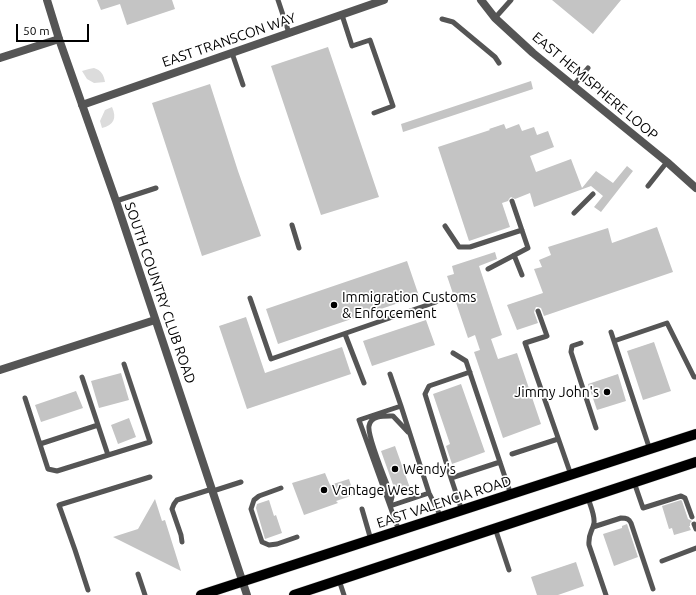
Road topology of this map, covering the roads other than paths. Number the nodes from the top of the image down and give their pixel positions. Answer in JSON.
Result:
{"nodes":[{"id":1,"x":47,"y":0,"type":"edge"},
{"id":2,"x":278,"y":0,"type":"edge"},
{"id":3,"x":384,"y":0,"type":"edge"},
{"id":4,"x":481,"y":0,"type":"edge"},
{"id":5,"x":511,"y":0,"type":"edge"},
{"id":6,"x":342,"y":15,"type":"junction"},
{"id":7,"x":495,"y":18,"type":"junction"},
{"id":8,"x":442,"y":19,"type":"dead end"},
{"id":9,"x":289,"y":33,"type":"junction"},
{"id":10,"x":59,"y":39,"type":"junction"},
{"id":11,"x":232,"y":53,"type":"junction"},
{"id":12,"x":0,"y":58,"type":"edge"},
{"id":13,"x":499,"y":63,"type":"dead end"},
{"id":14,"x":588,"y":68,"type":"dead end"},
{"id":15,"x":243,"y":85,"type":"dead end"},
{"id":16,"x":574,"y":86,"type":"junction"},
{"id":17,"x":82,"y":105,"type":"junction"},
{"id":18,"x":374,"y":113,"type":"dead end"},
{"id":19,"x":667,"y":162,"type":"junction"},
{"id":20,"x":648,"y":186,"type":"dead end"},
{"id":21,"x":156,"y":188,"type":"dead end"},
{"id":22,"x":696,"y":188,"type":"edge"},
{"id":23,"x":593,"y":194,"type":"dead end"},
{"id":24,"x":116,"y":201,"type":"junction"},
{"id":25,"x":512,"y":201,"type":"dead end"},
{"id":26,"x":574,"y":212,"type":"dead end"},
{"id":27,"x":292,"y":225,"type":"dead end"},
{"id":28,"x":445,"y":226,"type":"dead end"},
{"id":29,"x":522,"y":230,"type":"junction"},
{"id":30,"x":298,"y":248,"type":"dead end"},
{"id":31,"x":514,"y":255,"type":"junction"},
{"id":32,"x":488,"y":269,"type":"dead end"},
{"id":33,"x":522,"y":275,"type":"dead end"},
{"id":34,"x":250,"y":298,"type":"dead end"},
{"id":35,"x":436,"y":302,"type":"dead end"},
{"id":36,"x":538,"y":311,"type":"dead end"},
{"id":37,"x":155,"y":320,"type":"junction"},
{"id":38,"x":611,"y":332,"type":"dead end"},
{"id":39,"x":345,"y":334,"type":"junction"},
{"id":40,"x":614,"y":341,"type":"junction"},
{"id":41,"x":581,"y":343,"type":"dead end"},
{"id":42,"x":453,"y":353,"type":"dead end"},
{"id":43,"x":124,"y":364,"type":"dead end"},
{"id":44,"x":0,"y":370,"type":"edge"},
{"id":45,"x":470,"y":372,"type":"junction"},
{"id":46,"x":390,"y":374,"type":"dead end"},
{"id":47,"x":82,"y":377,"type":"dead end"},
{"id":48,"x":696,"y":378,"type":"edge"},
{"id":49,"x":364,"y":383,"type":"dead end"},
{"id":50,"x":25,"y":398,"type":"dead end"},
{"id":51,"x":401,"y":406,"type":"junction"},
{"id":52,"x":98,"y":425,"type":"junction"},
{"id":53,"x":596,"y":428,"type":"dead end"},
{"id":54,"x":410,"y":434,"type":"junction"},
{"id":55,"x":696,"y":434,"type":"edge"},
{"id":56,"x":558,"y":439,"type":"junction"},
{"id":57,"x":40,"y":444,"type":"junction"},
{"id":58,"x":650,"y":450,"type":"junction"},
{"id":59,"x":512,"y":454,"type":"dead end"},
{"id":60,"x":108,"y":455,"type":"junction"},
{"id":61,"x":500,"y":462,"type":"junction"},
{"id":62,"x":695,"y":464,"type":"edge"},
{"id":63,"x":571,"y":475,"type":"junction"},
{"id":64,"x":150,"y":477,"type":"dead end"},
{"id":65,"x":451,"y":478,"type":"junction"},
{"id":66,"x":241,"y":482,"type":"dead end"},
{"id":67,"x":634,"y":482,"type":"junction"},
{"id":68,"x":281,"y":488,"type":"dead end"},
{"id":69,"x":212,"y":490,"type":"junction"},
{"id":70,"x":429,"y":493,"type":"junction"},
{"id":71,"x":511,"y":495,"type":"junction"},
{"id":72,"x":588,"y":498,"type":"junction"},
{"id":73,"x":390,"y":506,"type":"junction"},
{"id":74,"x":362,"y":509,"type":"dead end"},
{"id":75,"x":462,"y":511,"type":"junction"},
{"id":76,"x":441,"y":517,"type":"junction"},
{"id":77,"x":692,"y":517,"type":"dead end"},
{"id":78,"x":593,"y":527,"type":"junction"},
{"id":79,"x":495,"y":528,"type":"junction"},
{"id":80,"x":399,"y":531,"type":"junction"},
{"id":81,"x":297,"y":537,"type":"dead end"},
{"id":82,"x":371,"y":540,"type":"junction"},
{"id":83,"x":182,"y":542,"type":"dead end"},
{"id":84,"x":696,"y":548,"type":"edge"},
{"id":85,"x":662,"y":561,"type":"dead end"},
{"id":86,"x":509,"y":570,"type":"dead end"},
{"id":87,"x":138,"y":574,"type":"dead end"},
{"id":88,"x":339,"y":580,"type":"junction"},
{"id":89,"x":243,"y":582,"type":"junction"},
{"id":90,"x":653,"y":589,"type":"dead end"},
{"id":91,"x":88,"y":590,"type":"dead end"},
{"id":92,"x":146,"y":595,"type":"edge"},
{"id":93,"x":201,"y":595,"type":"edge"},
{"id":94,"x":248,"y":595,"type":"edge"},
{"id":95,"x":294,"y":595,"type":"edge"},
{"id":96,"x":344,"y":595,"type":"edge"},
{"id":97,"x":606,"y":595,"type":"edge"}],
"edges":[{"from":1,"to":10,"type":"street","name":"SOUTH COUNTRY CLUB ROAD"},
{"from":2,"to":9,"type":"lane"},
{"from":3,"to":6,"type":"street","name":"EAST TRANSCON WAY"},
{"from":4,"to":7,"type":"street","name":"EAST HEMISPHERE LOOP"},
{"from":5,"to":7,"type":"lane"},
{"from":6,"to":9,"type":"street","name":"EAST TRANSCON WAY"},
{"from":6,"to":18,"type":"lane"},
{"from":7,"to":16,"type":"street","name":"EAST HEMISPHERE LOOP"},
{"from":8,"to":13,"type":"lane"},
{"from":9,"to":11,"type":"street","name":"EAST TRANSCON WAY"},
{"from":10,"to":12,"type":"street"},
{"from":10,"to":17,"type":"street","name":"SOUTH COUNTRY CLUB ROAD"},
{"from":11,"to":15,"type":"lane"},
{"from":11,"to":17,"type":"street","name":"EAST TRANSCON WAY"},
{"from":14,"to":16,"type":"lane"},
{"from":16,"to":19,"type":"street","name":"EAST HEMISPHERE LOOP"},
{"from":17,"to":24,"type":"street","name":"SOUTH COUNTRY CLUB ROAD"},
{"from":19,"to":20,"type":"lane"},
{"from":19,"to":22,"type":"street","name":"EAST HEMISPHERE LOOP"},
{"from":21,"to":24,"type":"lane"},
{"from":23,"to":26,"type":"lane"},
{"from":24,"to":37,"type":"street","name":"SOUTH COUNTRY CLUB ROAD"},
{"from":25,"to":29,"type":"lane"},
{"from":27,"to":30,"type":"lane"},
{"from":28,"to":29,"type":"lane"},
{"from":29,"to":31,"type":"lane"},
{"from":31,"to":32,"type":"lane"},
{"from":31,"to":33,"type":"lane"},
{"from":34,"to":39,"type":"lane"},
{"from":35,"to":39,"type":"lane"},
{"from":36,"to":56,"type":"lane"},
{"from":37,"to":44,"type":"street"},
{"from":37,"to":69,"type":"street","name":"SOUTH COUNTRY CLUB ROAD"},
{"from":38,"to":40,"type":"lane"},
{"from":39,"to":49,"type":"lane"},
{"from":40,"to":48,"type":"lane"},
{"from":40,"to":58,"type":"lane"},
{"from":41,"to":53,"type":"lane"},
{"from":42,"to":45,"type":"lane"},
{"from":43,"to":60,"type":"lane"},
{"from":45,"to":61,"type":"lane"},
{"from":45,"to":65,"type":"lane"},
{"from":46,"to":51,"type":"lane"},
{"from":47,"to":52,"type":"lane"},
{"from":50,"to":57,"type":"lane"},
{"from":51,"to":54,"type":"lane"},
{"from":51,"to":73,"type":"lane"},
{"from":52,"to":57,"type":"lane"},
{"from":52,"to":60,"type":"lane"},
{"from":54,"to":70,"type":"lane"},
{"from":54,"to":73,"type":"lane"},
{"from":55,"to":58,"type":"main road","name":"EAST VALENCIA ROAD"},
{"from":56,"to":59,"type":"lane"},
{"from":56,"to":63,"type":"lane"},
{"from":57,"to":60,"type":"lane"},
{"from":58,"to":63,"type":"main road","name":"EAST VALENCIA ROAD"},
{"from":61,"to":65,"type":"lane"},
{"from":61,"to":71,"type":"lane"},
{"from":62,"to":67,"type":"main road"},
{"from":63,"to":71,"type":"main road","name":"EAST VALENCIA ROAD"},
{"from":64,"to":91,"type":"lane"},
{"from":65,"to":75,"type":"lane"},
{"from":66,"to":69,"type":"lane"},
{"from":67,"to":72,"type":"main road"},
{"from":67,"to":77,"type":"lane"},
{"from":68,"to":81,"type":"lane"},
{"from":69,"to":83,"type":"lane"},
{"from":69,"to":89,"type":"street","name":"SOUTH COUNTRY CLUB ROAD"},
{"from":70,"to":73,"type":"lane"},
{"from":70,"to":76,"type":"lane"},
{"from":71,"to":75,"type":"main road","name":"EAST VALENCIA ROAD"},
{"from":72,"to":78,"type":"lane"},
{"from":72,"to":79,"type":"main road"},
{"from":73,"to":80,"type":"lane"},
{"from":74,"to":82,"type":"lane"},
{"from":75,"to":76,"type":"main road","name":"EAST VALENCIA ROAD"},
{"from":76,"to":80,"type":"main road","name":"EAST VALENCIA ROAD"},
{"from":78,"to":90,"type":"lane"},
{"from":78,"to":97,"type":"lane"},
{"from":79,"to":86,"type":"lane"},
{"from":79,"to":88,"type":"main road"},
{"from":80,"to":82,"type":"main road","name":"EAST VALENCIA ROAD"},
{"from":82,"to":89,"type":"main road","name":"EAST VALENCIA ROAD"},
{"from":84,"to":85,"type":"lane"},
{"from":87,"to":92,"type":"lane"},
{"from":88,"to":95,"type":"main road"},
{"from":88,"to":96,"type":"lane"},
{"from":89,"to":93,"type":"main road","name":"EAST VALENCIA ROAD"},
{"from":89,"to":94,"type":"street","name":"SOUTH COUNTRY CLUB ROAD"}]}
